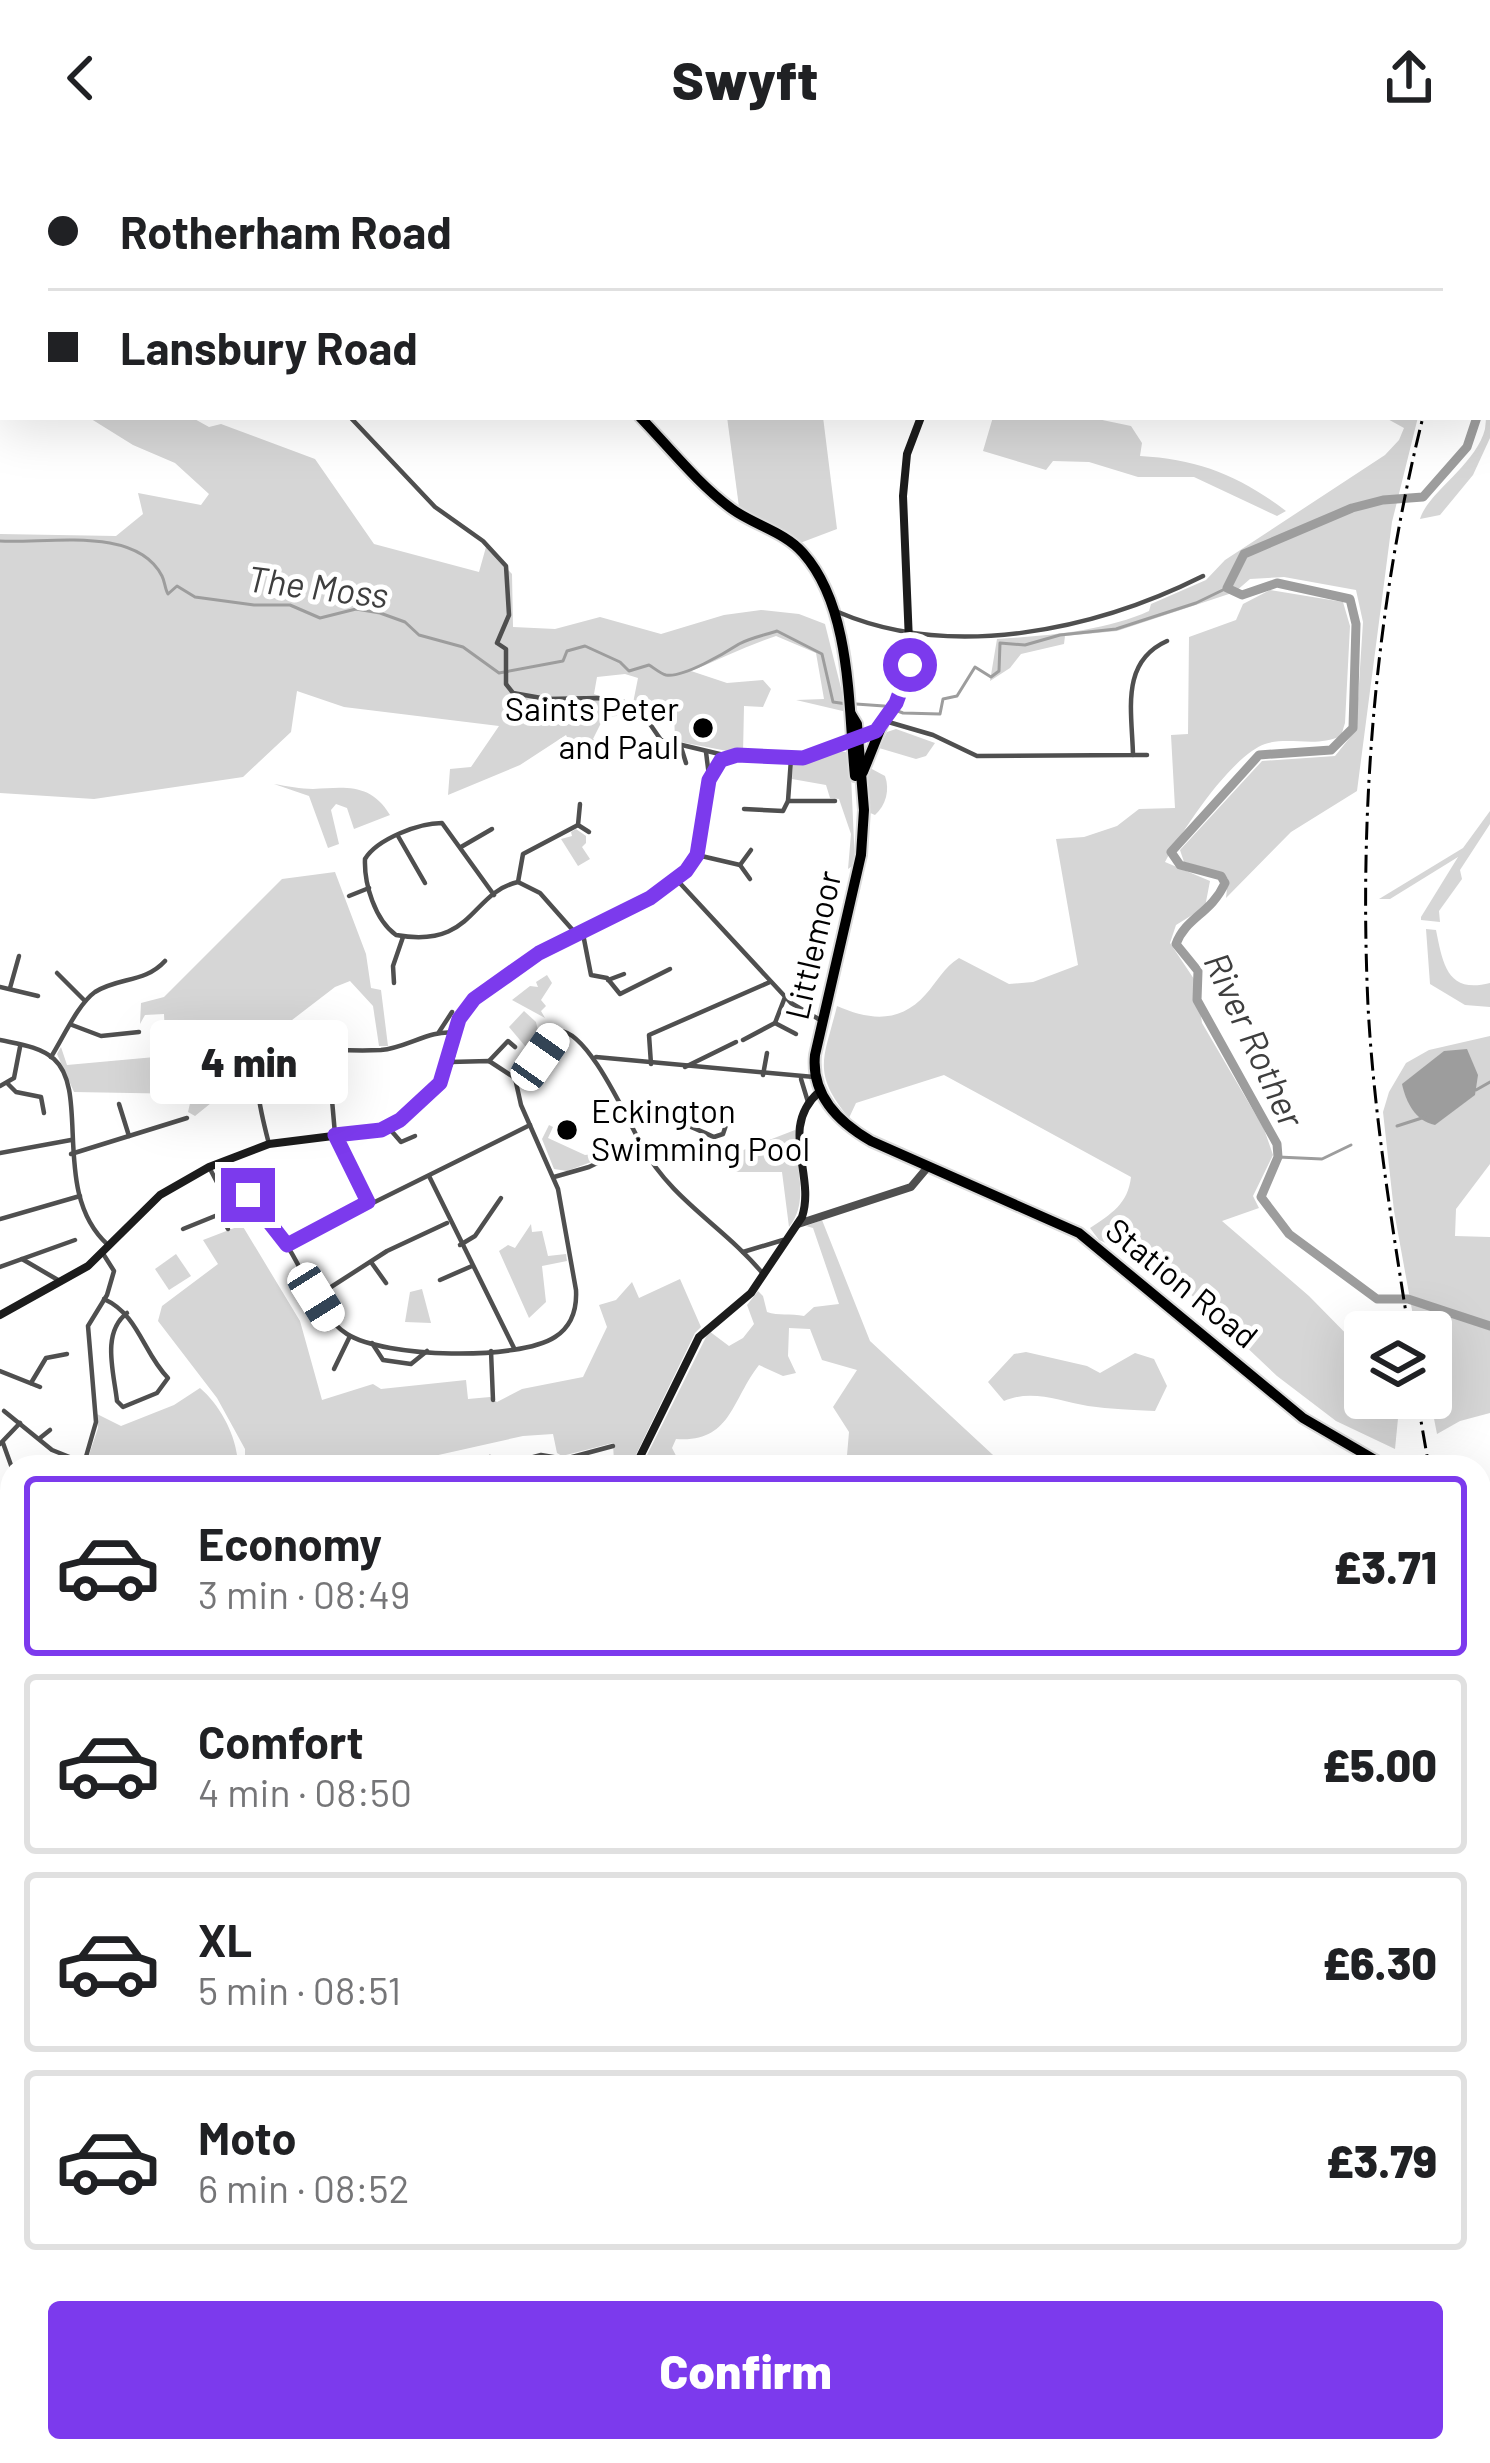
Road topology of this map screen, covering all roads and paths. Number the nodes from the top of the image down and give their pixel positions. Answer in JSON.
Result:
{"nodes":[{"id":1,"x":353,"y":420,"type":"edge"},
{"id":2,"x":643,"y":420,"type":"edge"},
{"id":3,"x":920,"y":420,"type":"edge"},
{"id":4,"x":1203,"y":575,"type":"dead end"},
{"id":5,"x":832,"y":610,"type":"junction"},
{"id":6,"x":909,"y":634,"type":"junction"},
{"id":7,"x":1167,"y":640,"type":"dead end"},
{"id":8,"x":884,"y":723,"type":"junction"},
{"id":9,"x":854,"y":740,"type":"junction"},
{"id":10,"x":681,"y":747,"type":"junction"},
{"id":11,"x":706,"y":752,"type":"junction"},
{"id":12,"x":1133,"y":755,"type":"junction"},
{"id":13,"x":1147,"y":755,"type":"dead end"},
{"id":14,"x":728,"y":756,"type":"junction"},
{"id":15,"x":791,"y":759,"type":"junction"},
{"id":16,"x":686,"y":763,"type":"dead end"},
{"id":17,"x":858,"y":771,"type":"junction"},
{"id":18,"x":710,"y":777,"type":"junction"},
{"id":19,"x":788,"y":801,"type":"junction"},
{"id":20,"x":580,"y":803,"type":"dead end"},
{"id":21,"x":832,"y":803,"type":"dead end"},
{"id":22,"x":744,"y":809,"type":"dead end"},
{"id":23,"x":578,"y":825,"type":"junction"},
{"id":24,"x":492,"y":829,"type":"dead end"},
{"id":25,"x":589,"y":832,"type":"dead end"},
{"id":26,"x":398,"y":836,"type":"junction"},
{"id":27,"x":461,"y":848,"type":"junction"},
{"id":28,"x":752,"y":850,"type":"dead end"},
{"id":29,"x":697,"y":855,"type":"junction"},
{"id":30,"x":740,"y":865,"type":"junction"},
{"id":31,"x":750,"y":879,"type":"dead end"},
{"id":32,"x":676,"y":880,"type":"junction"},
{"id":33,"x":518,"y":882,"type":"junction"},
{"id":34,"x":414,"y":884,"type":"dead end"},
{"id":35,"x":369,"y":888,"type":"junction"},
{"id":36,"x":494,"y":895,"type":"junction"},
{"id":37,"x":349,"y":896,"type":"dead end"},
{"id":38,"x":580,"y":935,"type":"junction"},
{"id":39,"x":403,"y":937,"type":"junction"},
{"id":40,"x":19,"y":956,"type":"dead end"},
{"id":41,"x":166,"y":962,"type":"dead end"},
{"id":42,"x":670,"y":969,"type":"dead end"},
{"id":43,"x":57,"y":974,"type":"dead end"},
{"id":44,"x":624,"y":974,"type":"dead end"},
{"id":45,"x":391,"y":980,"type":"dead end"},
{"id":46,"x":608,"y":980,"type":"junction"},
{"id":47,"x":770,"y":982,"type":"junction"},
{"id":48,"x":0,"y":987,"type":"edge"},
{"id":49,"x":10,"y":988,"type":"junction"},
{"id":50,"x":35,"y":996,"type":"dead end"},
{"id":51,"x":785,"y":998,"type":"junction"},
{"id":52,"x":85,"y":1000,"type":"junction"},
{"id":53,"x":452,"y":1012,"type":"dead end"},
{"id":54,"x":823,"y":1022,"type":"junction"},
{"id":55,"x":775,"y":1023,"type":"junction"},
{"id":56,"x":72,"y":1025,"type":"junction"},
{"id":57,"x":139,"y":1032,"type":"dead end"},
{"id":58,"x":439,"y":1032,"type":"junction"},
{"id":59,"x":455,"y":1033,"type":"junction"},
{"id":60,"x":796,"y":1034,"type":"dead end"},
{"id":61,"x":713,"y":1039,"type":"dead end"},
{"id":62,"x":0,"y":1040,"type":"edge"},
{"id":63,"x":20,"y":1045,"type":"junction"},
{"id":64,"x":515,"y":1047,"type":"dead end"},
{"id":65,"x":318,"y":1048,"type":"junction"},
{"id":66,"x":718,"y":1050,"type":"junction"},
{"id":67,"x":767,"y":1053,"type":"dead end"},
{"id":68,"x":51,"y":1057,"type":"junction"},
{"id":69,"x":596,"y":1058,"type":"junction"},
{"id":70,"x":489,"y":1060,"type":"junction"},
{"id":71,"x":450,"y":1062,"type":"junction"},
{"id":72,"x":651,"y":1064,"type":"junction"},
{"id":73,"x":685,"y":1067,"type":"junction"},
{"id":74,"x":763,"y":1075,"type":"junction"},
{"id":75,"x":320,"y":1076,"type":"dead end"},
{"id":76,"x":515,"y":1078,"type":"junction"},
{"id":77,"x":807,"y":1078,"type":"junction"},
{"id":78,"x":4,"y":1085,"type":"edge"},
{"id":79,"x":819,"y":1092,"type":"junction"},
{"id":80,"x":332,"y":1100,"type":"dead end"},
{"id":81,"x":808,"y":1102,"type":"junction"},
{"id":82,"x":122,"y":1105,"type":"dead end"},
{"id":83,"x":44,"y":1113,"type":"dead end"},
{"id":84,"x":187,"y":1118,"type":"dead end"},
{"id":85,"x":628,"y":1122,"type":"junction"},
{"id":86,"x":530,"y":1125,"type":"junction"},
{"id":87,"x":727,"y":1125,"type":"dead end"},
{"id":88,"x":388,"y":1127,"type":"junction"},
{"id":89,"x":335,"y":1135,"type":"junction"},
{"id":90,"x":129,"y":1136,"type":"junction"},
{"id":91,"x":415,"y":1136,"type":"dead end"},
{"id":92,"x":70,"y":1140,"type":"junction"},
{"id":93,"x":640,"y":1142,"type":"junction"},
{"id":94,"x":269,"y":1144,"type":"junction"},
{"id":95,"x":0,"y":1153,"type":"edge"},
{"id":96,"x":71,"y":1154,"type":"junction"},
{"id":97,"x":209,"y":1167,"type":"junction"},
{"id":98,"x":927,"y":1168,"type":"junction"},
{"id":99,"x":428,"y":1173,"type":"junction"},
{"id":100,"x":554,"y":1177,"type":"junction"},
{"id":101,"x":247,"y":1193,"type":"dead end"},
{"id":102,"x":80,"y":1196,"type":"junction"},
{"id":103,"x":500,"y":1198,"type":"dead end"},
{"id":104,"x":368,"y":1202,"type":"junction"},
{"id":105,"x":220,"y":1214,"type":"junction"},
{"id":106,"x":0,"y":1219,"type":"edge"},
{"id":107,"x":449,"y":1222,"type":"junction"},
{"id":108,"x":798,"y":1224,"type":"junction"},
{"id":109,"x":183,"y":1229,"type":"dead end"},
{"id":110,"x":228,"y":1229,"type":"dead end"},
{"id":111,"x":787,"y":1238,"type":"junction"},
{"id":112,"x":75,"y":1240,"type":"dead end"},
{"id":113,"x":287,"y":1245,"type":"junction"},
{"id":114,"x":460,"y":1245,"type":"junction"},
{"id":115,"x":105,"y":1249,"type":"junction"},
{"id":116,"x":742,"y":1252,"type":"junction"},
{"id":117,"x":22,"y":1259,"type":"junction"},
{"id":118,"x":370,"y":1262,"type":"junction"},
{"id":119,"x":472,"y":1266,"type":"junction"},
{"id":120,"x":0,"y":1268,"type":"edge"},
{"id":121,"x":764,"y":1275,"type":"junction"},
{"id":122,"x":440,"y":1280,"type":"dead end"},
{"id":123,"x":61,"y":1282,"type":"junction"},
{"id":124,"x":386,"y":1283,"type":"dead end"},
{"id":125,"x":316,"y":1297,"type":"junction"},
{"id":126,"x":104,"y":1299,"type":"junction"},
{"id":127,"x":127,"y":1313,"type":"junction"},
{"id":128,"x":0,"y":1315,"type":"edge"},
{"id":129,"x":350,"y":1336,"type":"junction"},
{"id":130,"x":67,"y":1342,"type":"dead end"},
{"id":131,"x":372,"y":1343,"type":"junction"},
{"id":132,"x":514,"y":1348,"type":"junction"},
{"id":133,"x":427,"y":1351,"type":"junction"},
{"id":134,"x":490,"y":1351,"type":"junction"},
{"id":135,"x":334,"y":1370,"type":"dead end"},
{"id":136,"x":0,"y":1371,"type":"edge"},
{"id":137,"x":31,"y":1384,"type":"junction"},
{"id":138,"x":40,"y":1387,"type":"dead end"},
{"id":139,"x":493,"y":1400,"type":"dead end"},
{"id":140,"x":4,"y":1412,"type":"dead end"},
{"id":141,"x":20,"y":1423,"type":"junction"},
{"id":142,"x":50,"y":1430,"type":"dead end"},
{"id":143,"x":40,"y":1438,"type":"junction"},
{"id":144,"x":2,"y":1444,"type":"edge"},
{"id":145,"x":60,"y":1455,"type":"edge"},
{"id":146,"x":86,"y":1455,"type":"edge"},
{"id":147,"x":585,"y":1455,"type":"edge"},
{"id":148,"x":611,"y":1455,"type":"edge"},
{"id":149,"x":641,"y":1455,"type":"edge"},
{"id":150,"x":1366,"y":1455,"type":"edge"}],
"edges":[{"from":1,"to":10,"type":"street"},
{"from":2,"to":5,"type":"main road","name":"Littlemoor"},
{"from":3,"to":6,"type":"main road"},
{"from":4,"to":6,"type":"street"},
{"from":5,"to":6,"type":"street"},
{"from":5,"to":9,"type":"main road","name":"Littlemoor"},
{"from":6,"to":8,"type":"main road"},
{"from":7,"to":12,"type":"street"},
{"from":8,"to":9,"type":"main road"},
{"from":8,"to":12,"type":"street"},
{"from":8,"to":17,"type":"main road"},
{"from":9,"to":15,"type":"main road"},
{"from":9,"to":17,"type":"main road","name":"Littlemoor"},
{"from":10,"to":11,"type":"street"},
{"from":10,"to":16,"type":"street"},
{"from":11,"to":14,"type":"street"},
{"from":11,"to":18,"type":"street"},
{"from":12,"to":13,"type":"street"},
{"from":14,"to":15,"type":"main road"},
{"from":14,"to":18,"type":"main road"},
{"from":15,"to":19,"type":"street"},
{"from":17,"to":54,"type":"main road","name":"Littlemoor"},
{"from":18,"to":29,"type":"main road"},
{"from":19,"to":21,"type":"street"},
{"from":19,"to":22,"type":"street"},
{"from":20,"to":23,"type":"street"},
{"from":23,"to":25,"type":"street"},
{"from":23,"to":33,"type":"street"},
{"from":24,"to":27,"type":"street"},
{"from":26,"to":27,"type":"street"},
{"from":26,"to":34,"type":"street"},
{"from":26,"to":35,"type":"street"},
{"from":27,"to":36,"type":"street"},
{"from":28,"to":30,"type":"street"},
{"from":29,"to":30,"type":"street"},
{"from":29,"to":32,"type":"main road"},
{"from":30,"to":31,"type":"street"},
{"from":32,"to":38,"type":"main road"},
{"from":32,"to":47,"type":"street"},
{"from":33,"to":36,"type":"street"},
{"from":33,"to":38,"type":"street"},
{"from":35,"to":37,"type":"street"},
{"from":35,"to":39,"type":"street"},
{"from":36,"to":39,"type":"street"},
{"from":38,"to":46,"type":"street"},
{"from":38,"to":59,"type":"main road"},
{"from":39,"to":45,"type":"street"},
{"from":40,"to":49,"type":"street"},
{"from":41,"to":52,"type":"street"},
{"from":42,"to":46,"type":"street"},
{"from":43,"to":52,"type":"street"},
{"from":44,"to":46,"type":"street"},
{"from":47,"to":51,"type":"street"},
{"from":47,"to":72,"type":"street"},
{"from":48,"to":49,"type":"street"},
{"from":49,"to":50,"type":"street"},
{"from":51,"to":54,"type":"street"},
{"from":51,"to":55,"type":"street"},
{"from":52,"to":56,"type":"street"},
{"from":53,"to":58,"type":"street"},
{"from":54,"to":77,"type":"main road","name":"Littlemoor"},
{"from":55,"to":60,"type":"street"},
{"from":55,"to":66,"type":"street"},
{"from":56,"to":57,"type":"street"},
{"from":56,"to":68,"type":"street"},
{"from":58,"to":59,"type":"street"},
{"from":58,"to":65,"type":"street"},
{"from":59,"to":71,"type":"main road"},
{"from":61,"to":66,"type":"street"},
{"from":62,"to":63,"type":"street"},
{"from":63,"to":68,"type":"street"},
{"from":63,"to":78,"type":"street"},
{"from":64,"to":70,"type":"street"},
{"from":65,"to":75,"type":"street"},
{"from":65,"to":94,"type":"street"},
{"from":66,"to":73,"type":"street"},
{"from":67,"to":74,"type":"street"},
{"from":68,"to":92,"type":"street"},
{"from":69,"to":72,"type":"street"},
{"from":69,"to":76,"type":"street"},
{"from":69,"to":85,"type":"street"},
{"from":70,"to":71,"type":"street"},
{"from":70,"to":76,"type":"street"},
{"from":71,"to":88,"type":"main road"},
{"from":72,"to":73,"type":"street"},
{"from":73,"to":74,"type":"street"},
{"from":74,"to":77,"type":"street"},
{"from":76,"to":86,"type":"street"},
{"from":77,"to":79,"type":"main road"},
{"from":77,"to":81,"type":"street"},
{"from":78,"to":83,"type":"street"},
{"from":79,"to":81,"type":"main road"},
{"from":79,"to":98,"type":"main road","name":"Station Road"},
{"from":80,"to":89,"type":"street"},
{"from":81,"to":108,"type":"main road"},
{"from":82,"to":90,"type":"street"},
{"from":84,"to":90,"type":"street"},
{"from":85,"to":87,"type":"street"},
{"from":85,"to":93,"type":"street"},
{"from":86,"to":99,"type":"street"},
{"from":86,"to":100,"type":"street"},
{"from":88,"to":89,"type":"main road"},
{"from":88,"to":91,"type":"street"},
{"from":89,"to":94,"type":"main road"},
{"from":89,"to":104,"type":"street"},
{"from":90,"to":96,"type":"street"},
{"from":92,"to":95,"type":"street"},
{"from":92,"to":96,"type":"street"},
{"from":93,"to":100,"type":"street"},
{"from":93,"to":116,"type":"street"},
{"from":94,"to":97,"type":"main road"},
{"from":96,"to":102,"type":"street"},
{"from":97,"to":105,"type":"street"},
{"from":97,"to":115,"type":"main road"},
{"from":98,"to":108,"type":"street"},
{"from":98,"to":150,"type":"main road","name":"Station Road"},
{"from":99,"to":104,"type":"street"},
{"from":99,"to":107,"type":"street"},
{"from":100,"to":132,"type":"street"},
{"from":101,"to":113,"type":"street"},
{"from":102,"to":106,"type":"street"},
{"from":102,"to":115,"type":"street"},
{"from":103,"to":114,"type":"street"},
{"from":104,"to":113,"type":"street"},
{"from":105,"to":109,"type":"street"},
{"from":105,"to":110,"type":"street"},
{"from":107,"to":114,"type":"street"},
{"from":107,"to":118,"type":"street"},
{"from":108,"to":111,"type":"main road"},
{"from":111,"to":116,"type":"street"},
{"from":111,"to":121,"type":"main road"},
{"from":112,"to":117,"type":"street"},
{"from":113,"to":125,"type":"street"},
{"from":114,"to":119,"type":"street"},
{"from":115,"to":123,"type":"main road"},
{"from":115,"to":126,"type":"street"},
{"from":116,"to":121,"type":"street"},
{"from":117,"to":120,"type":"street"},
{"from":117,"to":123,"type":"street"},
{"from":118,"to":124,"type":"street"},
{"from":118,"to":125,"type":"street"},
{"from":119,"to":122,"type":"street"},
{"from":119,"to":132,"type":"street"},
{"from":121,"to":149,"type":"main road"},
{"from":123,"to":128,"type":"main road"},
{"from":125,"to":129,"type":"street"},
{"from":126,"to":127,"type":"street"},
{"from":126,"to":146,"type":"street"},
{"from":127,"to":127,"type":"street"},
{"from":129,"to":131,"type":"street"},
{"from":129,"to":135,"type":"street"},
{"from":130,"to":137,"type":"street"},
{"from":131,"to":133,"type":"street"},
{"from":131,"to":133,"type":"street"},
{"from":132,"to":134,"type":"street"},
{"from":133,"to":134,"type":"street"},
{"from":134,"to":139,"type":"street"},
{"from":136,"to":137,"type":"street"},
{"from":137,"to":138,"type":"street"},
{"from":140,"to":141,"type":"street"},
{"from":141,"to":143,"type":"street"},
{"from":141,"to":144,"type":"street"},
{"from":142,"to":143,"type":"street"},
{"from":143,"to":145,"type":"street"},
{"from":147,"to":148,"type":"street"}]}
